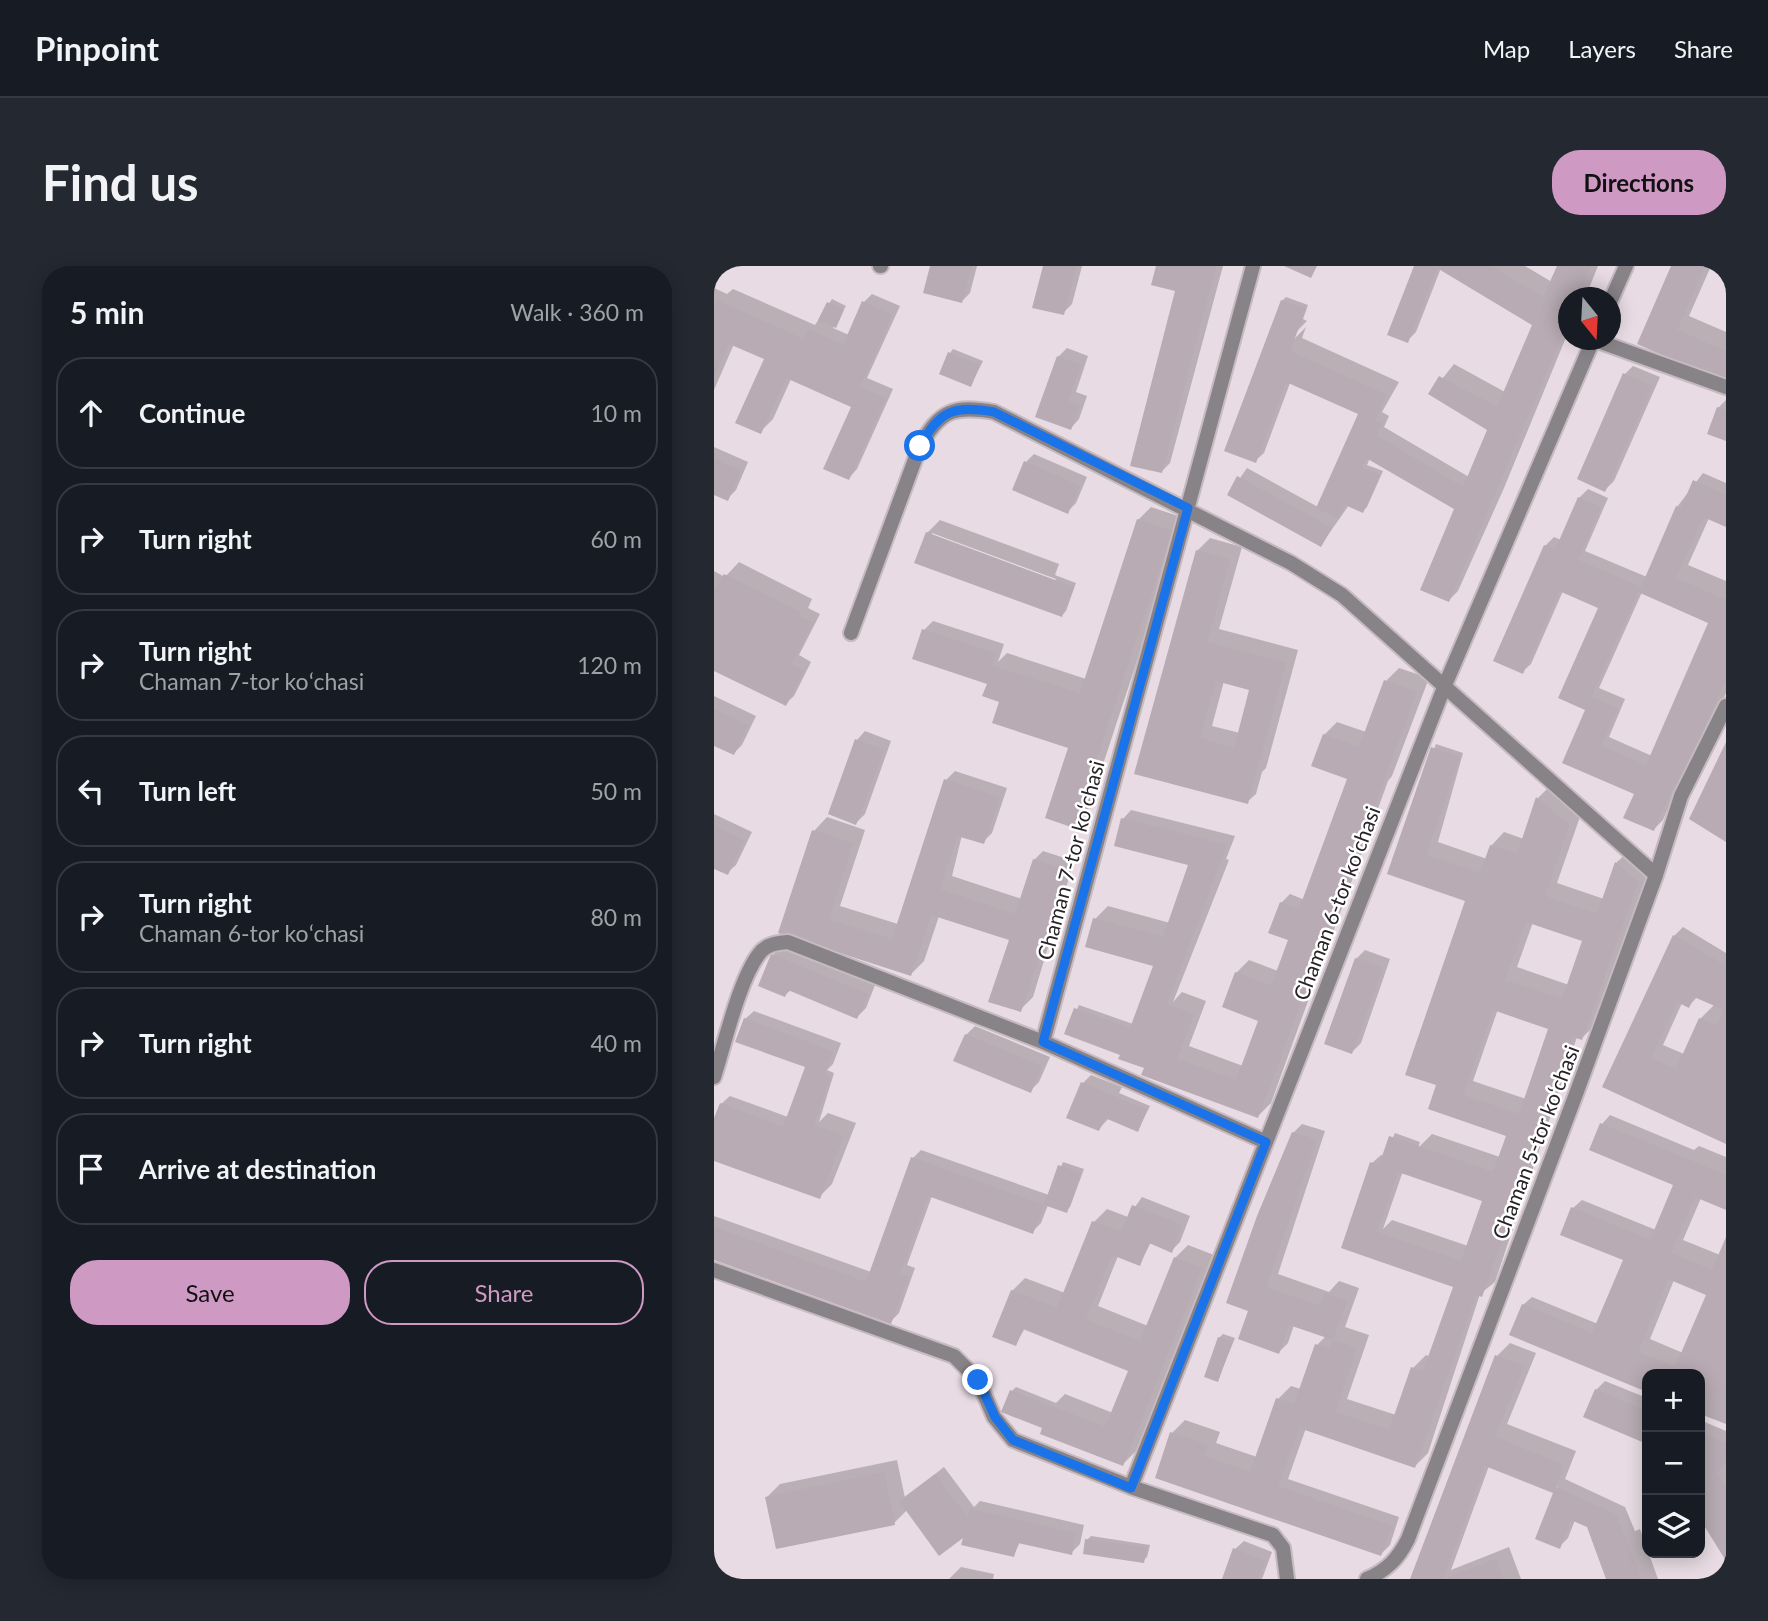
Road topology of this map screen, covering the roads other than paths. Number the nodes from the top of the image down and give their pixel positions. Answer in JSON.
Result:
{"nodes":[{"id":1,"x":1253,"y":266,"type":"edge"},
{"id":2,"x":1626,"y":266,"type":"edge"},
{"id":3,"x":1617,"y":287,"type":"edge"},
{"id":4,"x":1590,"y":350,"type":"edge"},
{"id":5,"x":1621,"y":350,"type":"edge"},
{"id":6,"x":1726,"y":387,"type":"edge"},
{"id":7,"x":1188,"y":508,"type":"junction"},
{"id":8,"x":851,"y":633,"type":"dead end"},
{"id":9,"x":1444,"y":685,"type":"junction"},
{"id":10,"x":1726,"y":706,"type":"edge"},
{"id":11,"x":1656,"y":875,"type":"junction"},
{"id":12,"x":1043,"y":1042,"type":"junction"},
{"id":13,"x":714,"y":1077,"type":"edge"},
{"id":14,"x":1266,"y":1142,"type":"junction"},
{"id":15,"x":714,"y":1270,"type":"edge"},
{"id":16,"x":1131,"y":1488,"type":"junction"},
{"id":17,"x":1287,"y":1579,"type":"edge"},
{"id":18,"x":1367,"y":1579,"type":"edge"}],
"edges":[{"from":1,"to":7,"type":"street","name":"Chaman 7-tor koʻchasi"},
{"from":2,"to":3,"type":"street"},
{"from":4,"to":9,"type":"street","name":"Chaman 6-tor koʻchasi"},
{"from":5,"to":6,"type":"street"},
{"from":7,"to":8,"type":"street"},
{"from":7,"to":9,"type":"street"},
{"from":7,"to":12,"type":"street","name":"Chaman 7-tor koʻchasi"},
{"from":9,"to":11,"type":"street"},
{"from":9,"to":14,"type":"street","name":"Chaman 6-tor koʻchasi"},
{"from":10,"to":11,"type":"street","name":"Chaman 5-tor koʻchasi"},
{"from":11,"to":18,"type":"street","name":"Chaman 5-tor koʻchasi"},
{"from":12,"to":13,"type":"street"},
{"from":12,"to":14,"type":"street"},
{"from":14,"to":16,"type":"street","name":"Chaman 6-tor koʻchasi"},
{"from":15,"to":16,"type":"street"},
{"from":16,"to":17,"type":"street"}]}
